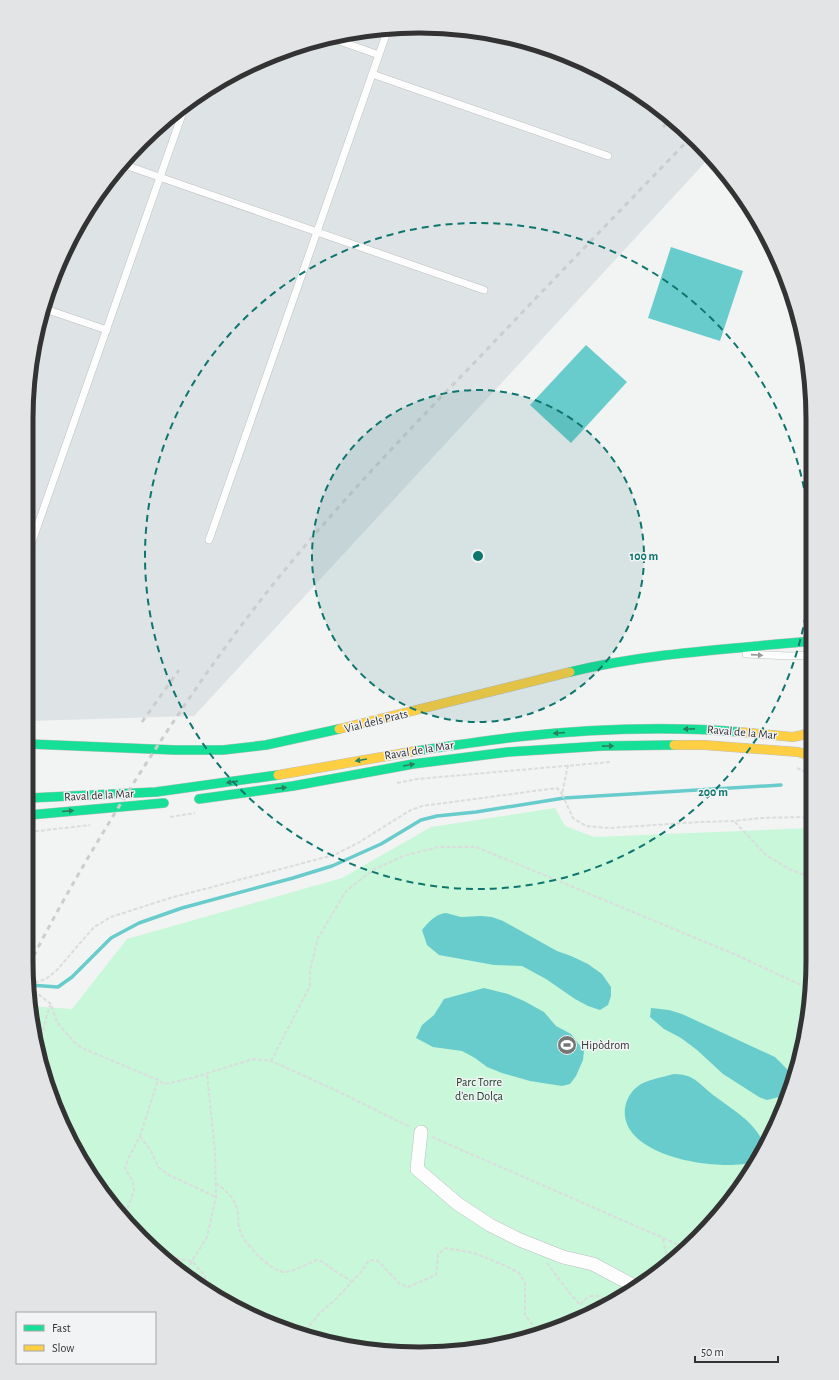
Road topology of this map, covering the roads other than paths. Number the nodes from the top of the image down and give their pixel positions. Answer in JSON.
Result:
{"nodes":[{"id":1,"x":386,"y":35,"type":"edge"},
{"id":2,"x":340,"y":41,"type":"edge"},
{"id":3,"x":379,"y":55,"type":"junction"},
{"id":4,"x":372,"y":74,"type":"junction"},
{"id":5,"x":182,"y":115,"type":"edge"},
{"id":6,"x":608,"y":156,"type":"dead end"},
{"id":7,"x":128,"y":166,"type":"edge"},
{"id":8,"x":160,"y":178,"type":"junction"},
{"id":9,"x":317,"y":232,"type":"junction"},
{"id":10,"x":484,"y":290,"type":"dead end"},
{"id":11,"x":49,"y":310,"type":"edge"},
{"id":12,"x":106,"y":330,"type":"junction"},
{"id":13,"x":33,"y":539,"type":"edge"},
{"id":14,"x":209,"y":540,"type":"dead end"},
{"id":15,"x":797,"y":635,"type":"dead end"},
{"id":16,"x":806,"y":641,"type":"edge"},
{"id":17,"x":718,"y":650,"type":"junction"},
{"id":18,"x":806,"y":655,"type":"edge"},
{"id":19,"x":806,"y":733,"type":"edge"},
{"id":20,"x":33,"y":744,"type":"edge"},
{"id":21,"x":806,"y":754,"type":"edge"},
{"id":22,"x":33,"y":798,"type":"edge"},
{"id":23,"x":191,"y":800,"type":"dead end"},
{"id":24,"x":176,"y":802,"type":"dead end"},
{"id":25,"x":33,"y":815,"type":"edge"},
{"id":26,"x":421,"y":1132,"type":"road end"},
{"id":27,"x":631,"y":1284,"type":"edge"}],
"edges":[{"from":1,"to":3,"type":"lane"},
{"from":2,"to":3,"type":"lane"},
{"from":3,"to":4,"type":"lane"},
{"from":4,"to":6,"type":"lane"},
{"from":4,"to":9,"type":"lane"},
{"from":5,"to":8,"type":"lane"},
{"from":7,"to":8,"type":"lane"},
{"from":8,"to":9,"type":"lane"},
{"from":8,"to":12,"type":"lane"},
{"from":9,"to":10,"type":"lane"},
{"from":9,"to":14,"type":"lane"},
{"from":11,"to":12,"type":"lane"},
{"from":12,"to":13,"type":"lane"},
{"from":15,"to":17,"type":"lane","name":"Vial dels Prats"},
{"from":16,"to":17,"type":"street","name":"Vial dels Prats"},
{"from":17,"to":18,"type":"lane","name":"Vial dels Prats","one_way":true},
{"from":17,"to":20,"type":"street","name":"Vial dels Prats"},
{"from":19,"to":22,"type":"street","name":"Raval de la Mar","one_way":true},
{"from":23,"to":21,"type":"street","name":"Raval de la Mar","one_way":true},
{"from":25,"to":24,"type":"street","name":"Raval de la Mar","one_way":true},
{"from":26,"to":27,"type":"street"}]}
